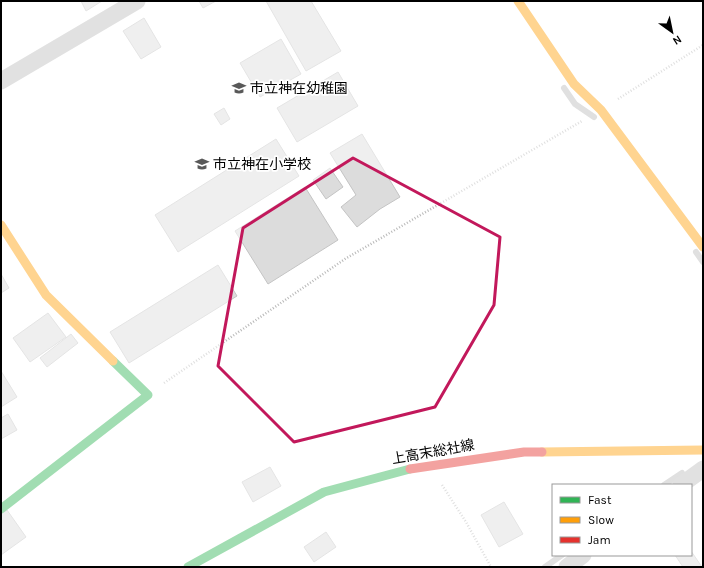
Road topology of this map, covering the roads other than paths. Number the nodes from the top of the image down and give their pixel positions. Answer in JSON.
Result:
{"nodes":[{"id":1,"x":137,"y":1,"type":"edge"},
{"id":2,"x":518,"y":1,"type":"edge"},
{"id":3,"x":1,"y":81,"type":"edge"},
{"id":4,"x":1,"y":225,"type":"edge"},
{"id":5,"x":703,"y":247,"type":"edge"},
{"id":6,"x":703,"y":450,"type":"edge"},
{"id":7,"x":703,"y":469,"type":"edge"},
{"id":8,"x":682,"y":484,"type":"edge"},
{"id":9,"x":1,"y":509,"type":"edge"},
{"id":10,"x":582,"y":556,"type":"edge"},
{"id":11,"x":188,"y":567,"type":"edge"},
{"id":12,"x":567,"y":567,"type":"edge"}],
"edges":[{"from":1,"to":3,"type":"street"},
{"from":2,"to":5,"type":"street"},
{"from":4,"to":9,"type":"street"},
{"from":6,"to":11,"type":"street","name":"上高末総社線"},
{"from":7,"to":8,"type":"street"},
{"from":10,"to":12,"type":"street"}]}
